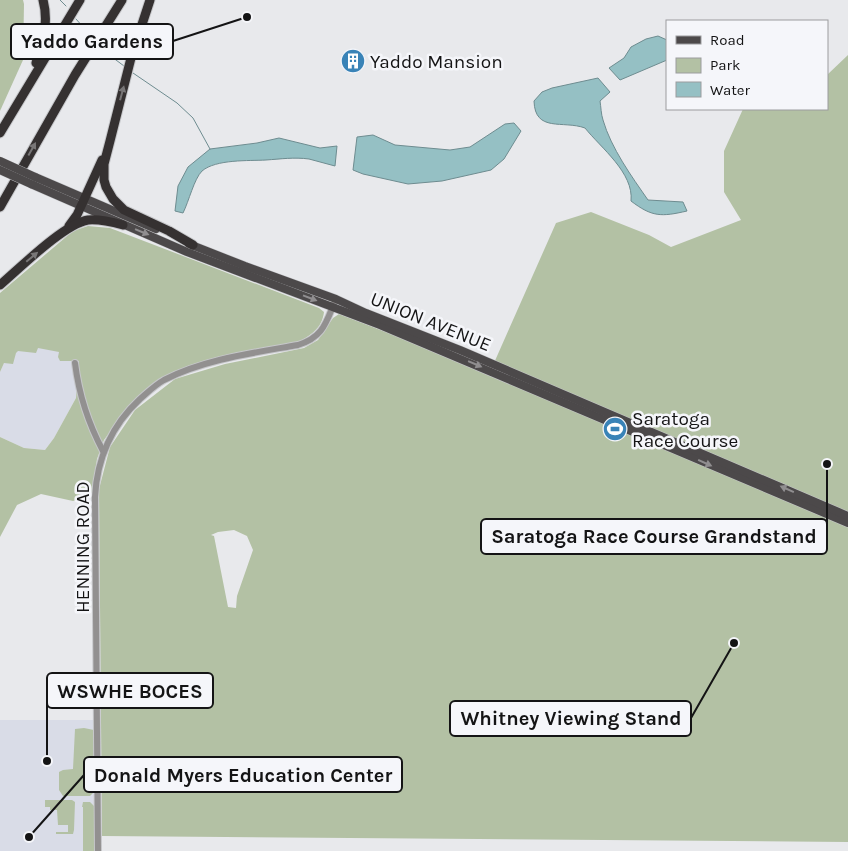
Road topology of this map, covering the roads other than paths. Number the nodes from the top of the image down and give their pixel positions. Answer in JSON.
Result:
{"nodes":[{"id":1,"x":43,"y":0,"type":"edge"},
{"id":2,"x":80,"y":0,"type":"edge"},
{"id":3,"x":122,"y":0,"type":"edge"},
{"id":4,"x":150,"y":0,"type":"edge"},
{"id":5,"x":27,"y":86,"type":"junction"},
{"id":6,"x":0,"y":133,"type":"edge"},
{"id":7,"x":110,"y":141,"type":"junction"},
{"id":8,"x":0,"y":162,"type":"edge"},
{"id":9,"x":0,"y":170,"type":"edge"},
{"id":10,"x":33,"y":180,"type":"junction"},
{"id":11,"x":83,"y":203,"type":"junction"},
{"id":12,"x":0,"y":206,"type":"edge"},
{"id":13,"x":123,"y":225,"type":"junction"},
{"id":14,"x":65,"y":230,"type":"junction"},
{"id":15,"x":193,"y":245,"type":"junction"},
{"id":16,"x":0,"y":285,"type":"edge"},
{"id":17,"x":336,"y":298,"type":"junction"},
{"id":18,"x":332,"y":306,"type":"junction"},
{"id":19,"x":75,"y":364,"type":"dead end"},
{"id":20,"x":103,"y":451,"type":"junction"},
{"id":21,"x":848,"y":516,"type":"edge"},
{"id":22,"x":848,"y":523,"type":"edge"},
{"id":23,"x":98,"y":851,"type":"edge"}],
"edges":[{"from":1,"to":5,"type":"highway"},
{"from":2,"to":5,"type":"highway"},
{"from":12,"to":3,"type":"highway","one_way":true},
{"from":7,"to":4,"type":"highway","one_way":true},
{"from":5,"to":6,"type":"highway"},
{"from":7,"to":11,"type":"highway"},
{"from":7,"to":15,"type":"highway"},
{"from":8,"to":10,"type":"main road","name":"UNION AVENUE","bridge":true},
{"from":9,"to":10,"type":"main road","name":"UNION AVENUE","bridge":true},
{"from":10,"to":11,"type":"main road","name":"UNION AVENUE"},
{"from":11,"to":13,"type":"main road","name":"UNION AVENUE"},
{"from":11,"to":14,"type":"highway"},
{"from":11,"to":15,"type":"main road","name":"UNION AVENUE"},
{"from":13,"to":14,"type":"highway"},
{"from":13,"to":18,"type":"main road","name":"UNION AVENUE","one_way":true},
{"from":16,"to":14,"type":"highway","one_way":true},
{"from":15,"to":17,"type":"main road","name":"UNION AVENUE"},
{"from":17,"to":18,"type":"street","name":"HENNING ROAD"},
{"from":21,"to":17,"type":"main road","name":"UNION AVENUE","one_way":true},
{"from":18,"to":20,"type":"street","name":"HENNING ROAD"},
{"from":18,"to":22,"type":"main road","name":"UNION AVENUE","one_way":true},
{"from":19,"to":20,"type":"street"},
{"from":20,"to":23,"type":"street","name":"HENNING ROAD"}]}
